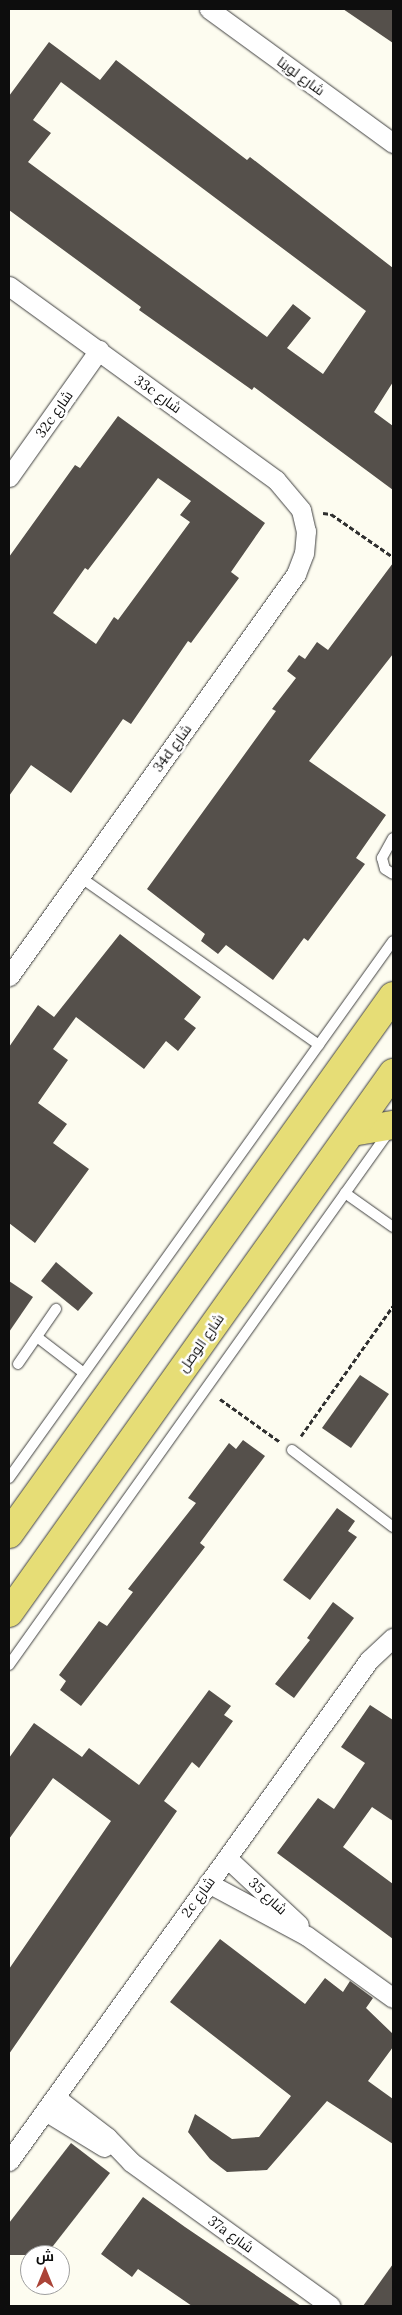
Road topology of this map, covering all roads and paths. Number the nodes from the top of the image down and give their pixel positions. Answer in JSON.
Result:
{"nodes":[{"id":1,"x":209,"y":9,"type":"edge"},
{"id":2,"x":393,"y":143,"type":"edge"},
{"id":3,"x":9,"y":286,"type":"edge"},
{"id":4,"x":99,"y":350,"type":"junction"},
{"id":5,"x":9,"y":477,"type":"edge"},
{"id":6,"x":301,"y":510,"type":"junction"},
{"id":7,"x":393,"y":557,"type":"edge"},
{"id":8,"x":393,"y":838,"type":"edge"},
{"id":9,"x":393,"y":874,"type":"edge"},
{"id":10,"x":80,"y":876,"type":"junction"},
{"id":11,"x":393,"y":941,"type":"edge"},
{"id":12,"x":9,"y":976,"type":"edge"},
{"id":13,"x":393,"y":996,"type":"edge"},
{"id":14,"x":319,"y":1045,"type":"junction"},
{"id":15,"x":393,"y":1073,"type":"edge"},
{"id":16,"x":393,"y":1125,"type":"edge"},
{"id":17,"x":352,"y":1132,"type":"junction"},
{"id":18,"x":345,"y":1193,"type":"junction"},
{"id":19,"x":393,"y":1227,"type":"edge"},
{"id":20,"x":393,"y":1306,"type":"edge"},
{"id":21,"x":56,"y":1309,"type":"dead end"},
{"id":22,"x":37,"y":1337,"type":"junction"},
{"id":23,"x":18,"y":1364,"type":"dead end"},
{"id":24,"x":84,"y":1374,"type":"junction"},
{"id":25,"x":205,"y":1388,"type":"junction"},
{"id":26,"x":292,"y":1450,"type":"junction"},
{"id":27,"x":12,"y":1466,"type":"edge"},
{"id":28,"x":9,"y":1478,"type":"edge"},
{"id":29,"x":393,"y":1527,"type":"edge"},
{"id":30,"x":9,"y":1534,"type":"edge"},
{"id":31,"x":9,"y":1613,"type":"edge"},
{"id":32,"x":393,"y":1638,"type":"edge"},
{"id":33,"x":9,"y":1665,"type":"edge"},
{"id":34,"x":226,"y":1858,"type":"junction"},
{"id":35,"x":208,"y":1883,"type":"junction"},
{"id":36,"x":307,"y":1936,"type":"junction"},
{"id":37,"x":393,"y":1998,"type":"edge"},
{"id":38,"x":50,"y":2104,"type":"junction"},
{"id":39,"x":9,"y":2161,"type":"edge"},
{"id":40,"x":331,"y":2306,"type":"edge"}],
"edges":[{"from":1,"to":2,"type":"street","name":"شارع لوينا"},
{"from":3,"to":4,"type":"street","name":"33c شارع"},
{"from":4,"to":5,"type":"street","name":"32c شارع"},
{"from":4,"to":6,"type":"street","name":"33c شارع"},
{"from":6,"to":7,"type":"path"},
{"from":6,"to":10,"type":"street","name":"34d شارع"},
{"from":8,"to":9,"type":"lane"},
{"from":10,"to":12,"type":"street","name":"34d شارع"},
{"from":10,"to":14,"type":"lane"},
{"from":11,"to":14,"type":"lane"},
{"from":13,"to":30,"type":"main road"},
{"from":14,"to":24,"type":"lane"},
{"from":15,"to":17,"type":"main road","name":"شارع الوصل"},
{"from":16,"to":17,"type":"main road"},
{"from":16,"to":18,"type":"lane"},
{"from":17,"to":31,"type":"main road","name":"شارع الوصل"},
{"from":18,"to":19,"type":"lane"},
{"from":18,"to":25,"type":"lane"},
{"from":20,"to":26,"type":"path"},
{"from":21,"to":22,"type":"lane"},
{"from":22,"to":23,"type":"lane"},
{"from":22,"to":24,"type":"lane"},
{"from":24,"to":27,"type":"lane"},
{"from":25,"to":26,"type":"path"},
{"from":25,"to":33,"type":"lane"},
{"from":26,"to":29,"type":"lane"},
{"from":27,"to":28,"type":"lane"},
{"from":32,"to":34,"type":"street","name":"2c شارع"},
{"from":34,"to":35,"type":"street","name":"2c شارع"},
{"from":34,"to":36,"type":"street","name":"شارع 35"},
{"from":35,"to":36,"type":"street","name":"شارع 35"},
{"from":35,"to":38,"type":"street","name":"2c شارع"},
{"from":36,"to":37,"type":"street","name":"شارع 35"},
{"from":38,"to":39,"type":"street","name":"2c شارع"},
{"from":38,"to":40,"type":"street","name":"37a شارع"}]}
